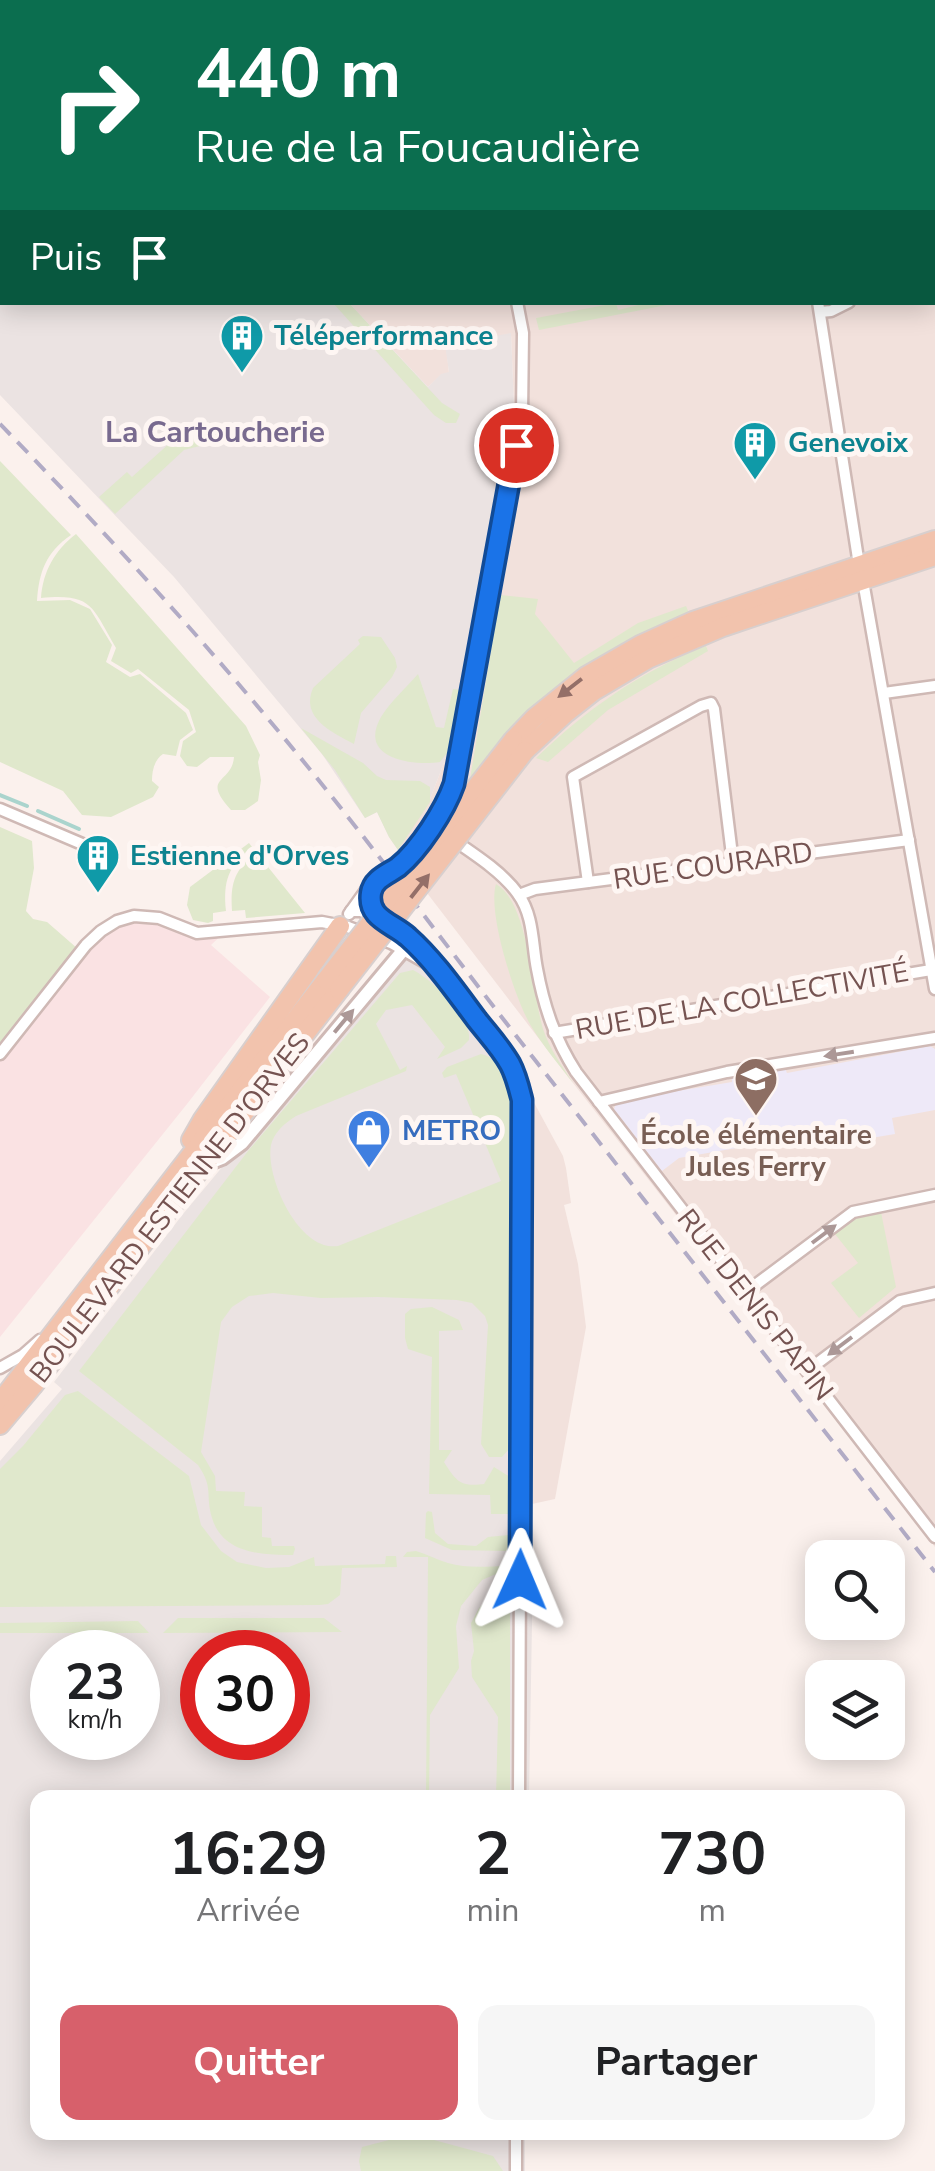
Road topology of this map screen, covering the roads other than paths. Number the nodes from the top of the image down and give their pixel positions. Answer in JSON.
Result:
{"nodes":[{"id":1,"x":518,"y":305,"type":"edge"},
{"id":2,"x":843,"y":305,"type":"edge"},
{"id":3,"x":819,"y":307,"type":"edge"},
{"id":4,"x":935,"y":540,"type":"edge"},
{"id":5,"x":935,"y":556,"type":"edge"},
{"id":6,"x":861,"y":573,"type":"junction"},
{"id":7,"x":935,"y":686,"type":"edge"},
{"id":8,"x":884,"y":694,"type":"junction"},
{"id":9,"x":519,"y":746,"type":"junction"},
{"id":10,"x":0,"y":808,"type":"edge"},
{"id":11,"x":432,"y":826,"type":"junction"},
{"id":12,"x":909,"y":840,"type":"junction"},
{"id":13,"x":108,"y":856,"type":"dead end"},
{"id":14,"x":733,"y":863,"type":"junction"},
{"id":15,"x":376,"y":881,"type":"junction"},
{"id":16,"x":588,"y":882,"type":"junction"},
{"id":17,"x":519,"y":895,"type":"junction"},
{"id":18,"x":345,"y":918,"type":"junction"},
{"id":19,"x":383,"y":922,"type":"junction"},
{"id":20,"x":397,"y":929,"type":"junction"},
{"id":21,"x":402,"y":948,"type":"junction"},
{"id":22,"x":437,"y":970,"type":"junction"},
{"id":23,"x":931,"y":970,"type":"junction"},
{"id":24,"x":333,"y":985,"type":"junction"},
{"id":25,"x":935,"y":990,"type":"edge"},
{"id":26,"x":554,"y":1033,"type":"junction"},
{"id":27,"x":935,"y":1038,"type":"edge"},
{"id":28,"x":0,"y":1054,"type":"edge"},
{"id":29,"x":598,"y":1102,"type":"junction"},
{"id":30,"x":179,"y":1165,"type":"junction"},
{"id":31,"x":204,"y":1165,"type":"junction"},
{"id":32,"x":935,"y":1195,"type":"edge"},
{"id":33,"x":746,"y":1292,"type":"junction"},
{"id":34,"x":935,"y":1293,"type":"edge"},
{"id":35,"x":66,"y":1316,"type":"junction"},
{"id":36,"x":0,"y":1368,"type":"edge"},
{"id":37,"x":807,"y":1371,"type":"junction"},
{"id":38,"x":0,"y":1402,"type":"edge"},
{"id":39,"x":0,"y":1425,"type":"edge"},
{"id":40,"x":935,"y":1537,"type":"edge"},
{"id":41,"x":519,"y":1790,"type":"edge"},
{"id":42,"x":516,"y":2140,"type":"edge"},
{"id":43,"x":516,"y":2171,"type":"edge"}],
"edges":[{"from":1,"to":11,"type":"street"},
{"from":2,"to":3,"type":"street"},
{"from":3,"to":6,"type":"street"},
{"from":4,"to":6,"type":"main road"},
{"from":5,"to":6,"type":"main road"},
{"from":6,"to":8,"type":"street"},
{"from":6,"to":9,"type":"main road"},
{"from":6,"to":9,"type":"main road","one_way":true},
{"from":7,"to":8,"type":"street"},
{"from":8,"to":12,"type":"street"},
{"from":9,"to":24,"type":"main road","bridge":true},
{"from":10,"to":13,"type":"street"},
{"from":11,"to":15,"type":"street"},
{"from":11,"to":17,"type":"street"},
{"from":12,"to":14,"type":"street","name":"RUE COURARD"},
{"from":12,"to":23,"type":"street"},
{"from":14,"to":16,"type":"street","name":"RUE COURARD"},
{"from":14,"to":16,"type":"street"},
{"from":15,"to":18,"type":"street"},
{"from":15,"to":19,"type":"street"},
{"from":16,"to":17,"type":"street","name":"RUE COURARD"},
{"from":17,"to":26,"type":"street","name":"RUE DENIS PAPIN"},
{"from":18,"to":19,"type":"street"},
{"from":18,"to":21,"type":"street"},
{"from":18,"to":28,"type":"street"},
{"from":18,"to":30,"type":"main road"},
{"from":19,"to":20,"type":"street"},
{"from":20,"to":21,"type":"street"},
{"from":20,"to":22,"type":"street"},
{"from":21,"to":22,"type":"street"},
{"from":31,"to":21,"type":"street","one_way":true},
{"from":22,"to":41,"type":"street"},
{"from":23,"to":25,"type":"street"},
{"from":23,"to":26,"type":"street","name":"RUE DE LA COLLECTIVITÉ"},
{"from":24,"to":30,"type":"main road","name":"BOULEVARD ESTIENNE D'ORVES"},
{"from":24,"to":31,"type":"main road","name":"BOULEVARD ESTIENNE D'ORVES"},
{"from":26,"to":29,"type":"street","name":"RUE DENIS PAPIN"},
{"from":27,"to":29,"type":"street","one_way":true},
{"from":29,"to":33,"type":"street","name":"RUE DENIS PAPIN"},
{"from":30,"to":35,"type":"main road","name":"BOULEVARD ESTIENNE D'ORVES"},
{"from":31,"to":39,"type":"main road","name":"BOULEVARD ESTIENNE D'ORVES"},
{"from":33,"to":32,"type":"street","one_way":true},
{"from":33,"to":37,"type":"street","name":"RUE DENIS PAPIN"},
{"from":34,"to":37,"type":"street","one_way":true},
{"from":35,"to":36,"type":"street"},
{"from":35,"to":38,"type":"main road","name":"BOULEVARD ESTIENNE D'ORVES"},
{"from":37,"to":40,"type":"street","name":"RUE DENIS PAPIN"},
{"from":42,"to":43,"type":"street"}]}
